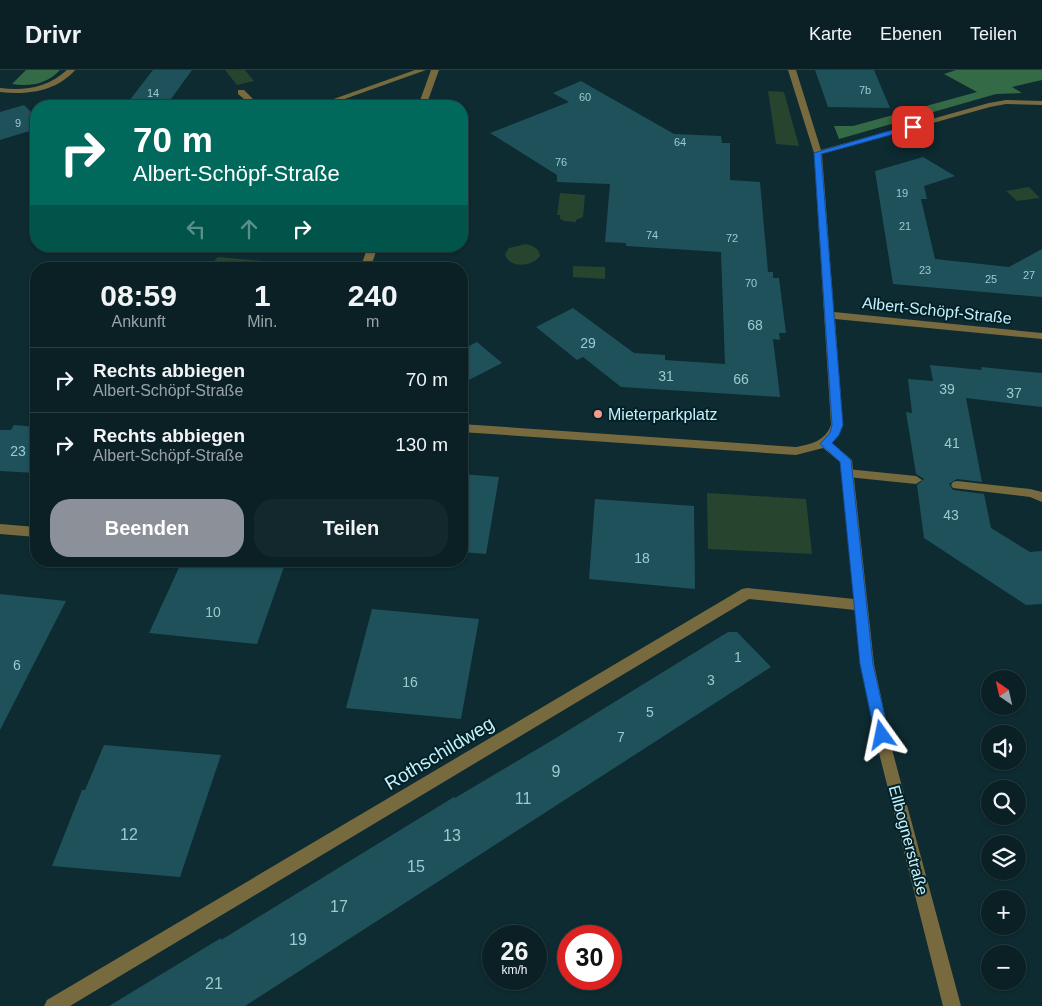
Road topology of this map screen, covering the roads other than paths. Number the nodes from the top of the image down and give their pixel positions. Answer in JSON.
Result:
{"nodes":[{"id":1,"x":71,"y":70,"type":"edge"},
{"id":2,"x":422,"y":70,"type":"edge"},
{"id":3,"x":435,"y":70,"type":"edge"},
{"id":4,"x":792,"y":70,"type":"edge"},
{"id":5,"x":0,"y":90,"type":"edge"},
{"id":6,"x":241,"y":92,"type":"dead end"},
{"id":7,"x":250,"y":100,"type":"edge"},
{"id":8,"x":335,"y":100,"type":"edge"},
{"id":9,"x":424,"y":100,"type":"edge"},
{"id":10,"x":1042,"y":103,"type":"edge"},
{"id":11,"x":818,"y":153,"type":"junction"},
{"id":12,"x":829,"y":315,"type":"junction"},
{"id":13,"x":1042,"y":336,"type":"edge"},
{"id":14,"x":468,"y":429,"type":"edge"},
{"id":15,"x":825,"y":444,"type":"junction"},
{"id":16,"x":847,"y":473,"type":"junction"},
{"id":17,"x":916,"y":480,"type":"dead end"},
{"id":18,"x":957,"y":485,"type":"dead end"},
{"id":19,"x":1042,"y":497,"type":"edge"},
{"id":20,"x":0,"y":529,"type":"edge"},
{"id":21,"x":30,"y":532,"type":"edge"},
{"id":22,"x":860,"y":605,"type":"junction"},
{"id":23,"x":54,"y":1006,"type":"edge"},
{"id":24,"x":952,"y":1006,"type":"edge"}],
"edges":[{"from":1,"to":5,"type":"street"},
{"from":2,"to":8,"type":"street"},
{"from":3,"to":9,"type":"street"},
{"from":4,"to":11,"type":"street"},
{"from":6,"to":7,"type":"street"},
{"from":10,"to":11,"type":"street"},
{"from":11,"to":12,"type":"street"},
{"from":12,"to":13,"type":"street","name":"Albert-Schöpf-Straße"},
{"from":12,"to":15,"type":"street"},
{"from":14,"to":15,"type":"street"},
{"from":15,"to":16,"type":"street","name":"Ellbognerstraße"},
{"from":16,"to":17,"type":"street"},
{"from":16,"to":22,"type":"street","name":"Ellbognerstraße"},
{"from":18,"to":19,"type":"street"},
{"from":20,"to":21,"type":"street"},
{"from":22,"to":23,"type":"street","name":"Rothschildweg"},
{"from":22,"to":24,"type":"street","name":"Ellbognerstraße"}]}
